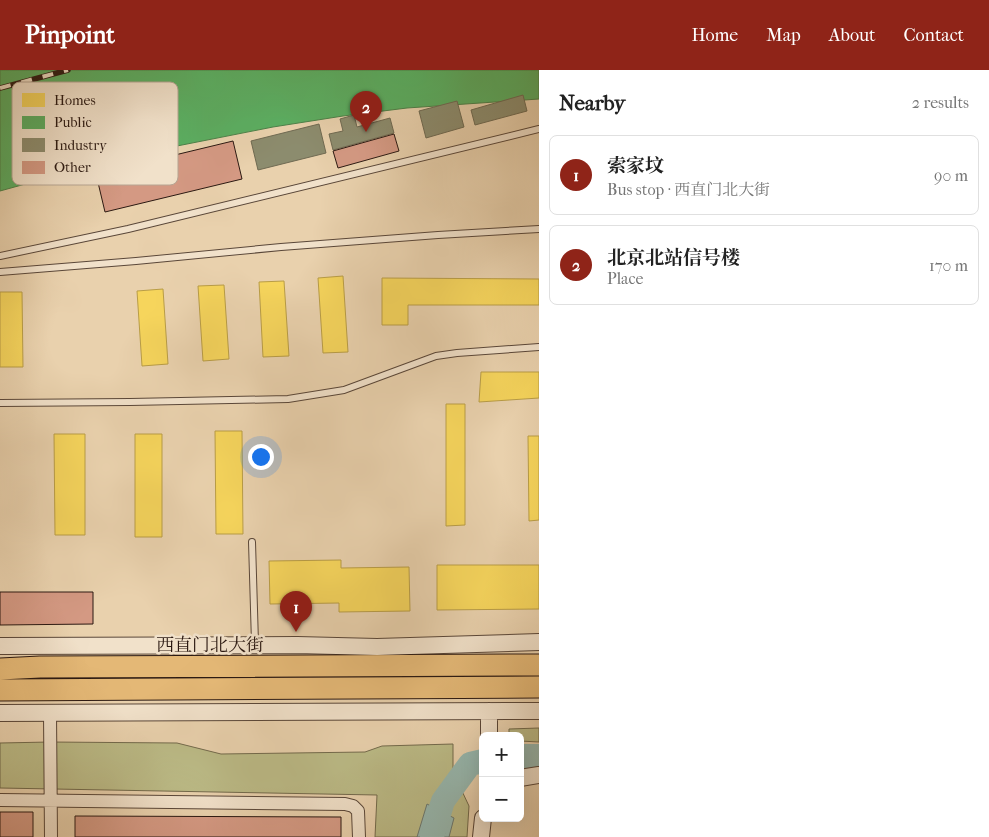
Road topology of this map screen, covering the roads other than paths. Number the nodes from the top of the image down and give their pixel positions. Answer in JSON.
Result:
{"nodes":[{"id":1,"x":539,"y":128,"type":"edge"},
{"id":2,"x":539,"y":229,"type":"edge"},
{"id":3,"x":0,"y":256,"type":"edge"},
{"id":4,"x":0,"y":272,"type":"edge"},
{"id":5,"x":539,"y":347,"type":"edge"},
{"id":6,"x":0,"y":404,"type":"edge"},
{"id":7,"x":252,"y":542,"type":"dead end"},
{"id":8,"x":539,"y":642,"type":"edge"},
{"id":9,"x":255,"y":645,"type":"junction"},
{"id":10,"x":0,"y":646,"type":"edge"},
{"id":11,"x":0,"y":660,"type":"edge"},
{"id":12,"x":539,"y":665,"type":"edge"},
{"id":13,"x":40,"y":667,"type":"junction"},
{"id":14,"x":0,"y":669,"type":"edge"},
{"id":15,"x":539,"y":687,"type":"edge"},
{"id":16,"x":6,"y":690,"type":"edge"},
{"id":17,"x":539,"y":710,"type":"edge"},
{"id":18,"x":489,"y":711,"type":"junction"},
{"id":19,"x":0,"y":713,"type":"edge"},
{"id":20,"x":50,"y":713,"type":"junction"},
{"id":21,"x":489,"y":732,"type":"edge"},
{"id":22,"x":539,"y":775,"type":"edge"},
{"id":23,"x":524,"y":777,"type":"edge"},
{"id":24,"x":0,"y":800,"type":"edge"},
{"id":25,"x":51,"y":800,"type":"junction"},
{"id":26,"x":483,"y":822,"type":"edge"},
{"id":27,"x":51,"y":837,"type":"edge"},
{"id":28,"x":359,"y":837,"type":"edge"},
{"id":29,"x":481,"y":837,"type":"edge"}],
"edges":[{"from":1,"to":3,"type":"lane"},
{"from":2,"to":4,"type":"lane"},
{"from":5,"to":6,"type":"lane"},
{"from":7,"to":9,"type":"lane"},
{"from":8,"to":9,"type":"street","name":"西直门北大街"},
{"from":9,"to":10,"type":"street","name":"西直门北大街"},
{"from":11,"to":13,"type":"highway"},
{"from":12,"to":13,"type":"highway","name":"西直门北大街"},
{"from":13,"to":14,"type":"highway","name":"西直门北大街"},
{"from":15,"to":16,"type":"highway"},
{"from":17,"to":18,"type":"street"},
{"from":18,"to":20,"type":"street"},
{"from":18,"to":21,"type":"street"},
{"from":19,"to":20,"type":"street"},
{"from":20,"to":25,"type":"street"},
{"from":22,"to":23,"type":"street"},
{"from":24,"to":25,"type":"street"},
{"from":25,"to":27,"type":"street"},
{"from":25,"to":28,"type":"street"},
{"from":26,"to":29,"type":"street"}]}
